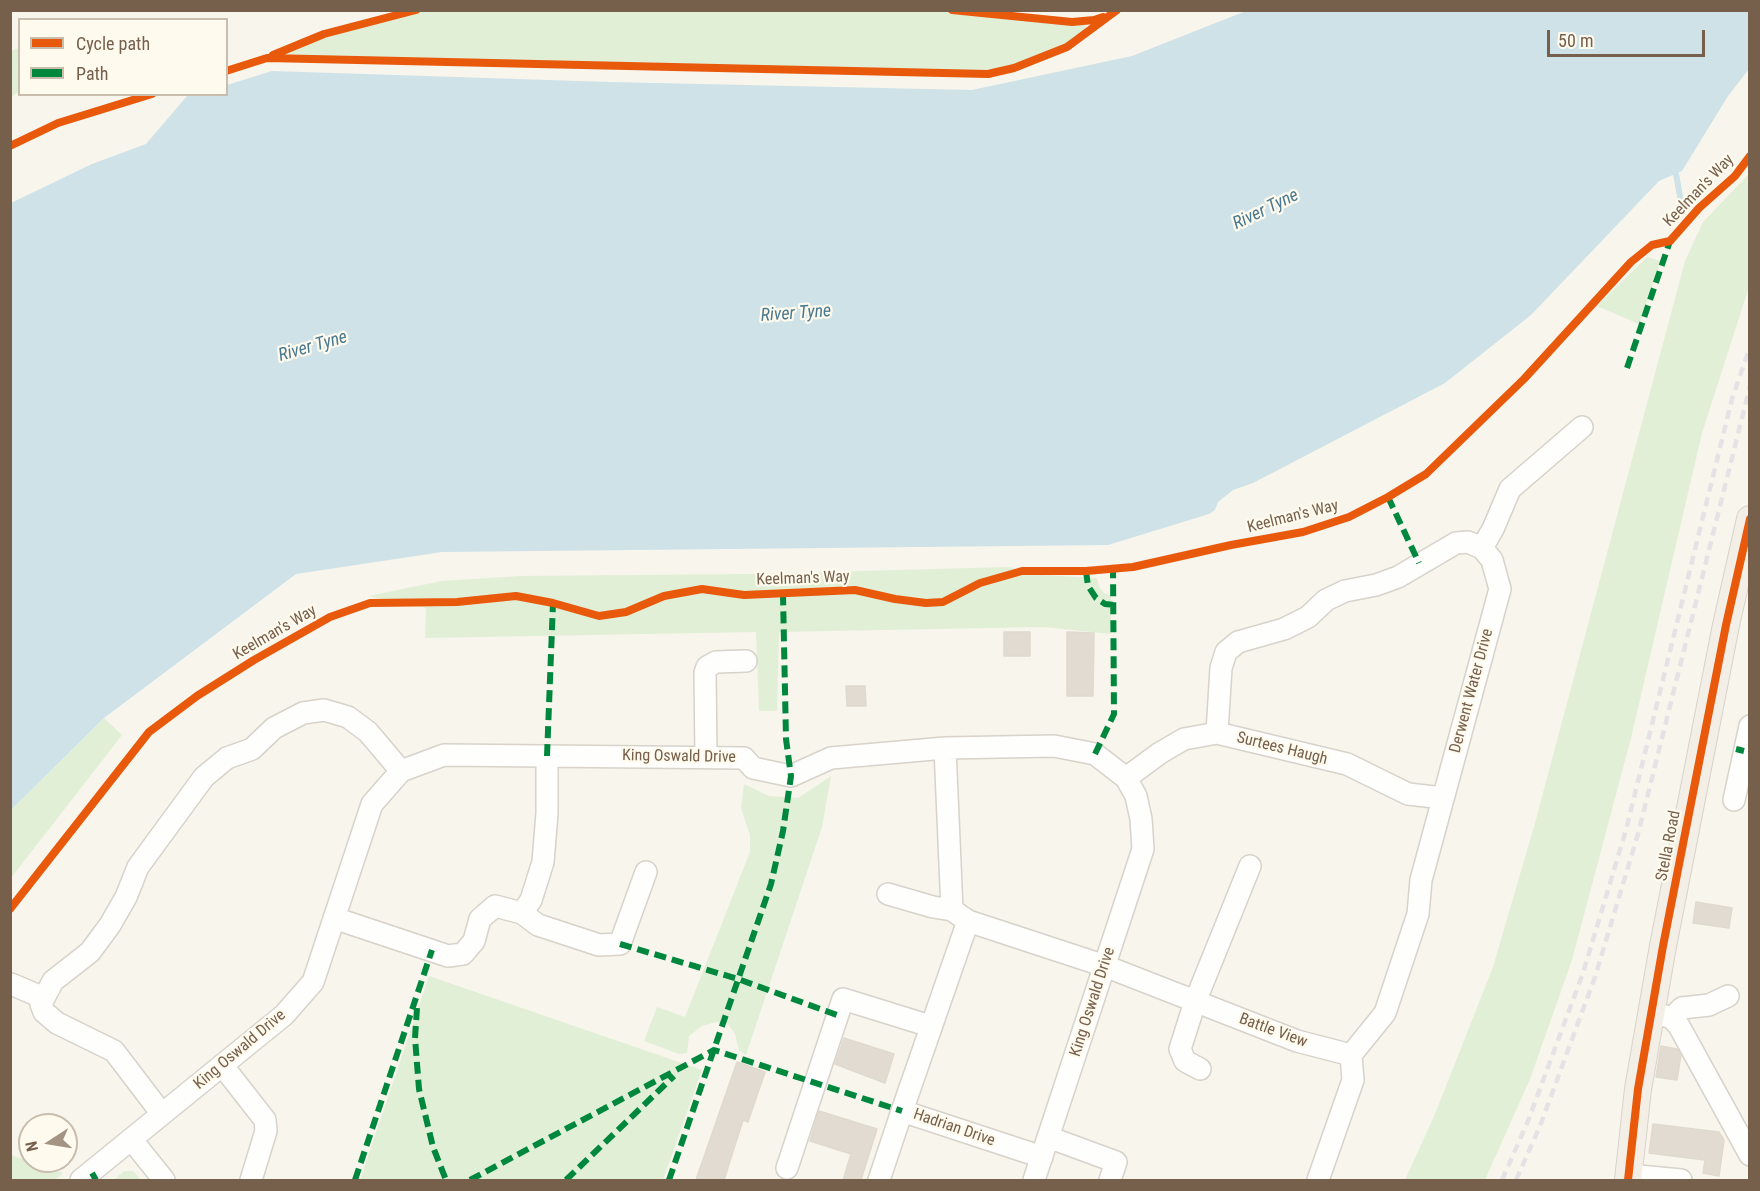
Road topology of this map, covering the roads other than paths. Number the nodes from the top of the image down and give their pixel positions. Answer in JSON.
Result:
{"nodes":[{"id":1,"x":1582,"y":427,"type":"dead end"},
{"id":2,"x":1749,"y":519,"type":"edge"},
{"id":3,"x":1482,"y":548,"type":"junction"},
{"id":4,"x":746,"y":662,"type":"dead end"},
{"id":5,"x":1749,"y":726,"type":"edge"},
{"id":6,"x":1217,"y":733,"type":"junction"},
{"id":7,"x":945,"y":748,"type":"junction"},
{"id":8,"x":547,"y":756,"type":"junction"},
{"id":9,"x":706,"y":757,"type":"junction"},
{"id":10,"x":401,"y":771,"type":"junction"},
{"id":11,"x":1126,"y":778,"type":"junction"},
{"id":12,"x":1443,"y":798,"type":"junction"},
{"id":13,"x":1734,"y":800,"type":"dead end"},
{"id":14,"x":1250,"y":866,"type":"dead end"},
{"id":15,"x":646,"y":872,"type":"dead end"},
{"id":16,"x":888,"y":894,"type":"dead end"},
{"id":17,"x":522,"y":913,"type":"junction"},
{"id":18,"x":960,"y":915,"type":"junction"},
{"id":19,"x":334,"y":918,"type":"junction"},
{"id":20,"x":1105,"y":966,"type":"junction"},
{"id":21,"x":11,"y":984,"type":"edge"},
{"id":22,"x":1728,"y":996,"type":"dead end"},
{"id":23,"x":44,"y":998,"type":"junction"},
{"id":24,"x":1195,"y":1002,"type":"junction"},
{"id":25,"x":1661,"y":1015,"type":"junction"},
{"id":26,"x":930,"y":1026,"type":"junction"},
{"id":27,"x":1351,"y":1055,"type":"junction"},
{"id":28,"x":222,"y":1065,"type":"junction"},
{"id":29,"x":1200,"y":1069,"type":"dead end"},
{"id":30,"x":902,"y":1111,"type":"junction"},
{"id":31,"x":162,"y":1114,"type":"junction"},
{"id":32,"x":1048,"y":1137,"type":"junction"},
{"id":33,"x":131,"y":1139,"type":"junction"},
{"id":34,"x":1749,"y":1155,"type":"edge"},
{"id":35,"x":787,"y":1168,"type":"dead end"},
{"id":36,"x":1039,"y":1174,"type":"edge"},
{"id":37,"x":1628,"y":1178,"type":"edge"},
{"id":38,"x":81,"y":1180,"type":"edge"},
{"id":39,"x":164,"y":1180,"type":"edge"},
{"id":40,"x":250,"y":1180,"type":"edge"},
{"id":41,"x":879,"y":1180,"type":"edge"},
{"id":42,"x":1109,"y":1180,"type":"edge"},
{"id":43,"x":1318,"y":1180,"type":"edge"},
{"id":44,"x":1681,"y":1180,"type":"edge"}],
"edges":[{"from":1,"to":3,"type":"street"},
{"from":2,"to":25,"type":"main road","name":"Stella Road"},
{"from":3,"to":6,"type":"street"},
{"from":3,"to":12,"type":"street","name":"Derwent Water Drive"},
{"from":4,"to":9,"type":"street"},
{"from":5,"to":13,"type":"street"},
{"from":6,"to":11,"type":"street","name":"Surtees Haugh"},
{"from":6,"to":12,"type":"street","name":"Surtees Haugh"},
{"from":7,"to":9,"type":"street","name":"King Oswald Drive"},
{"from":7,"to":11,"type":"street","name":"King Oswald Drive"},
{"from":7,"to":18,"type":"street"},
{"from":8,"to":9,"type":"street","name":"King Oswald Drive"},
{"from":8,"to":10,"type":"street","name":"King Oswald Drive"},
{"from":8,"to":17,"type":"street"},
{"from":10,"to":19,"type":"street","name":"King Oswald Drive"},
{"from":10,"to":23,"type":"street"},
{"from":11,"to":20,"type":"street","name":"King Oswald Drive"},
{"from":12,"to":27,"type":"street","name":"Derwent Water Drive"},
{"from":14,"to":24,"type":"street"},
{"from":15,"to":17,"type":"street"},
{"from":16,"to":18,"type":"street","name":"Battle View"},
{"from":17,"to":19,"type":"street"},
{"from":18,"to":20,"type":"street","name":"Battle View"},
{"from":18,"to":26,"type":"street"},
{"from":19,"to":28,"type":"street","name":"King Oswald Drive"},
{"from":20,"to":24,"type":"street","name":"Battle View"},
{"from":20,"to":32,"type":"street","name":"King Oswald Drive"},
{"from":21,"to":23,"type":"street"},
{"from":22,"to":25,"type":"street"},
{"from":23,"to":31,"type":"street"},
{"from":24,"to":27,"type":"street","name":"Battle View"},
{"from":24,"to":29,"type":"street"},
{"from":25,"to":34,"type":"street"},
{"from":25,"to":37,"type":"main road","name":"Stella Road"},
{"from":26,"to":30,"type":"street"},
{"from":26,"to":35,"type":"street"},
{"from":27,"to":43,"type":"street"},
{"from":28,"to":31,"type":"street","name":"King Oswald Drive"},
{"from":28,"to":40,"type":"street"},
{"from":30,"to":36,"type":"street","name":"Hadrian Drive"},
{"from":30,"to":41,"type":"street","name":"Hadrian Drive"},
{"from":31,"to":33,"type":"street","name":"King Oswald Drive"},
{"from":32,"to":36,"type":"street","name":"King Oswald Drive"},
{"from":32,"to":42,"type":"street"},
{"from":33,"to":38,"type":"street","name":"King Oswald Drive"},
{"from":33,"to":39,"type":"street"},
{"from":37,"to":44,"type":"street"}]}
